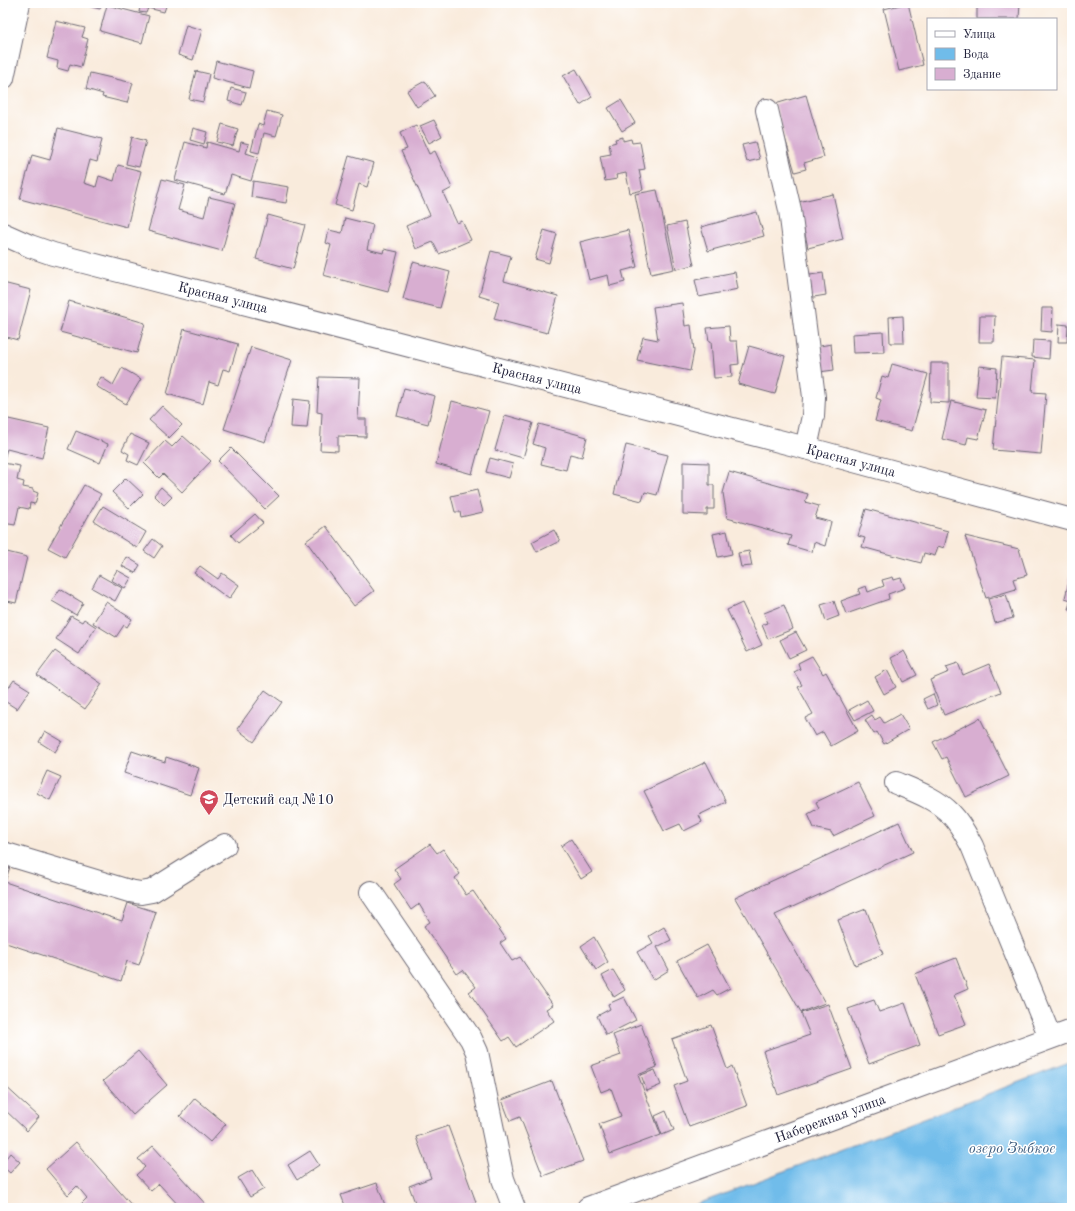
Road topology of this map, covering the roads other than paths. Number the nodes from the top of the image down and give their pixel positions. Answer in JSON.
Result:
{"nodes":[{"id":1,"x":20,"y":3,"type":"edge"},
{"id":2,"x":3,"y":78,"type":"edge"},
{"id":3,"x":767,"y":110,"type":"dead end"},
{"id":4,"x":3,"y":234,"type":"edge"},
{"id":5,"x":806,"y":448,"type":"junction"},
{"id":6,"x":1072,"y":520,"type":"edge"},
{"id":7,"x":896,"y":783,"type":"dead end"},
{"id":8,"x":225,"y":845,"type":"dead end"},
{"id":9,"x":3,"y":853,"type":"edge"},
{"id":10,"x":370,"y":892,"type":"dead end"},
{"id":11,"x":1072,"y":1030,"type":"edge"},
{"id":12,"x":1050,"y":1037,"type":"junction"},
{"id":13,"x":514,"y":1208,"type":"edge"},
{"id":14,"x":588,"y":1208,"type":"edge"}],
"edges":[{"from":1,"to":2,"type":"main road"},
{"from":3,"to":5,"type":"main road"},
{"from":4,"to":5,"type":"main road","name":"Красная улица"},
{"from":5,"to":6,"type":"main road","name":"Красная улица"},
{"from":7,"to":12,"type":"main road"},
{"from":8,"to":9,"type":"main road"},
{"from":10,"to":13,"type":"main road"},
{"from":11,"to":12,"type":"main road","name":"Набережная улица"},
{"from":12,"to":14,"type":"main road","name":"Набережная улица"}]}
